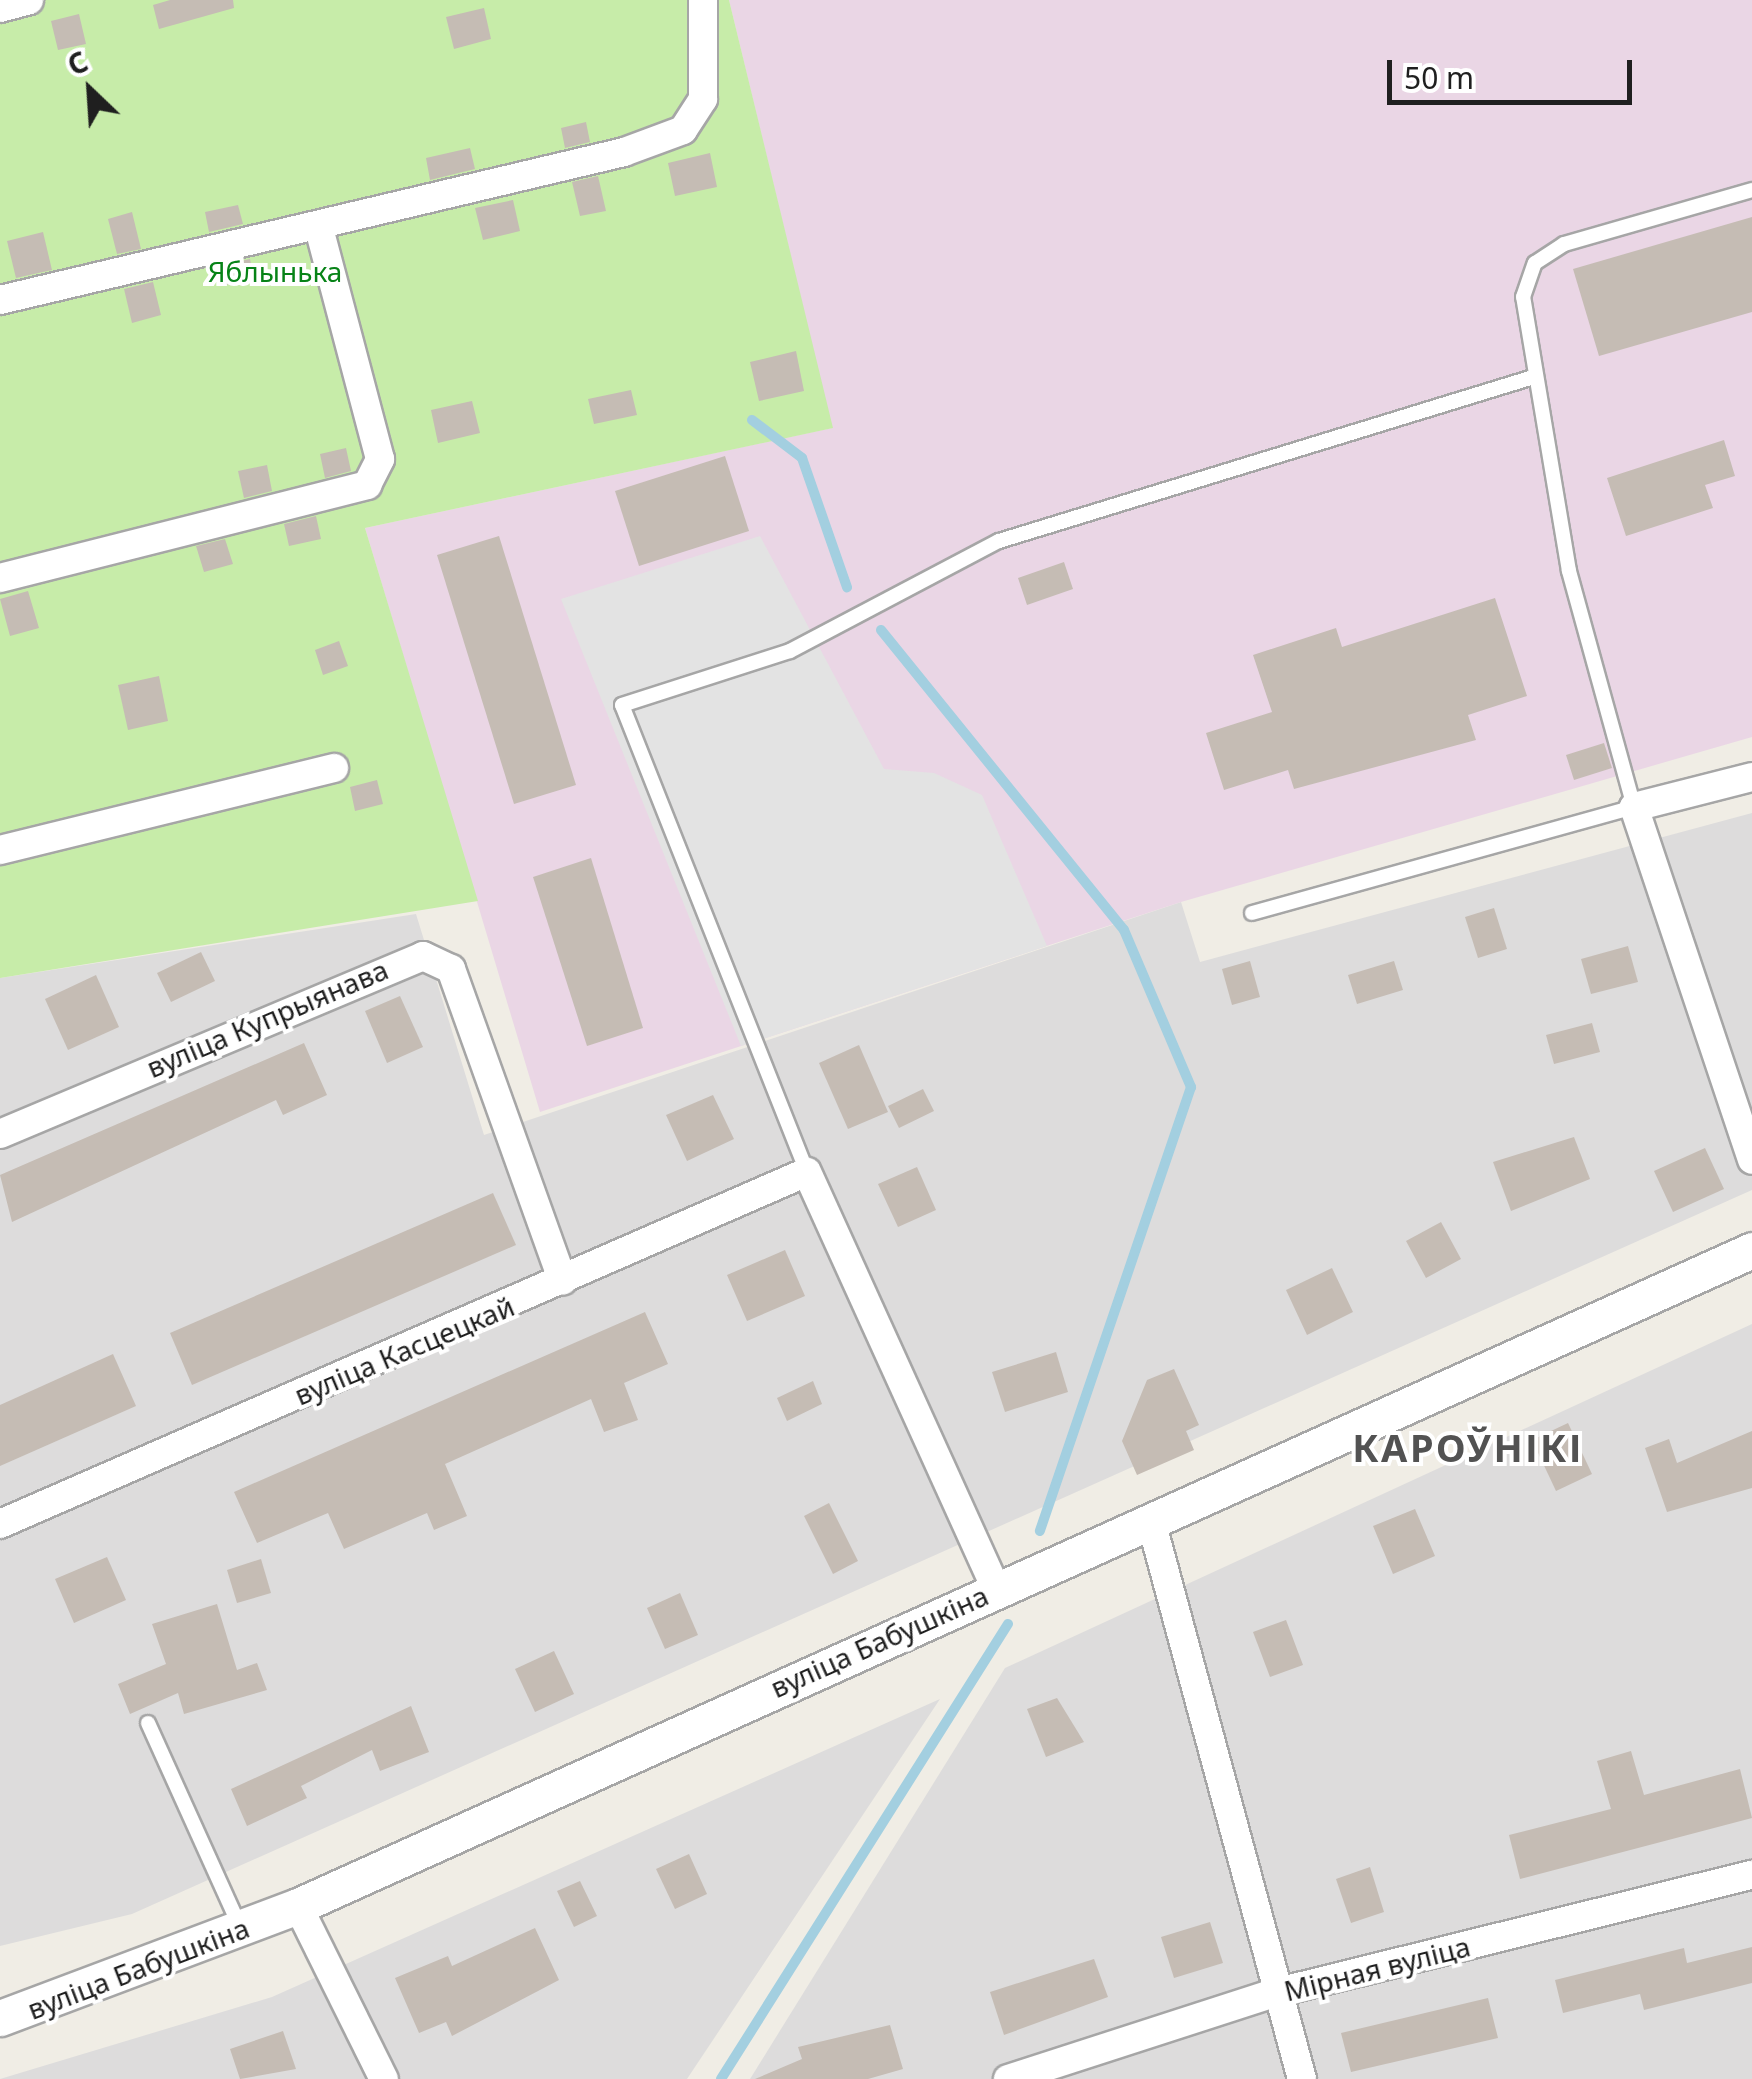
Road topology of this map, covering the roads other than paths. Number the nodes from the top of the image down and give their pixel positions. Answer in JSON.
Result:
{"nodes":[{"id":1,"x":29,"y":0,"type":"edge"},
{"id":2,"x":703,"y":0,"type":"edge"},
{"id":3,"x":0,"y":8,"type":"edge"},
{"id":4,"x":1752,"y":190,"type":"edge"},
{"id":5,"x":318,"y":225,"type":"junction"},
{"id":6,"x":0,"y":300,"type":"edge"},
{"id":7,"x":1530,"y":378,"type":"junction"},
{"id":8,"x":0,"y":578,"type":"edge"},
{"id":9,"x":334,"y":768,"type":"dead end"},
{"id":10,"x":1752,"y":777,"type":"edge"},
{"id":11,"x":1634,"y":806,"type":"junction"},
{"id":12,"x":0,"y":850,"type":"edge"},
{"id":13,"x":1252,"y":913,"type":"dead end"},
{"id":14,"x":0,"y":1134,"type":"edge"},
{"id":15,"x":1752,"y":1160,"type":"edge"},
{"id":16,"x":807,"y":1172,"type":"junction"},
{"id":17,"x":1752,"y":1250,"type":"edge"},
{"id":18,"x":563,"y":1282,"type":"junction"},
{"id":19,"x":1151,"y":1521,"type":"junction"},
{"id":20,"x":0,"y":1524,"type":"edge"},
{"id":21,"x":996,"y":1588,"type":"junction"},
{"id":22,"x":148,"y":1723,"type":"dead end"},
{"id":23,"x":1752,"y":1875,"type":"edge"},
{"id":24,"x":298,"y":1906,"type":"junction"},
{"id":25,"x":241,"y":1930,"type":"junction"},
{"id":26,"x":1278,"y":1992,"type":"junction"},
{"id":27,"x":0,"y":2018,"type":"edge"},
{"id":28,"x":384,"y":2079,"type":"edge"},
{"id":29,"x":1008,"y":2079,"type":"edge"},
{"id":30,"x":1302,"y":2079,"type":"edge"}],
"edges":[{"from":1,"to":3,"type":"street"},
{"from":2,"to":5,"type":"street"},
{"from":4,"to":7,"type":"lane"},
{"from":5,"to":6,"type":"street"},
{"from":5,"to":8,"type":"street"},
{"from":7,"to":11,"type":"lane"},
{"from":7,"to":16,"type":"lane"},
{"from":9,"to":12,"type":"street"},
{"from":10,"to":11,"type":"street"},
{"from":11,"to":13,"type":"lane"},
{"from":11,"to":15,"type":"street"},
{"from":14,"to":18,"type":"street","name":"вуліца Купрыянава"},
{"from":16,"to":18,"type":"street","name":"вуліца Касцецкай"},
{"from":16,"to":21,"type":"street"},
{"from":17,"to":19,"type":"street","name":"вуліца Бабушкіна"},
{"from":18,"to":20,"type":"street","name":"вуліца Касцецкай"},
{"from":19,"to":21,"type":"street","name":"вуліца Бабушкіна"},
{"from":19,"to":26,"type":"street"},
{"from":21,"to":24,"type":"street","name":"вуліца Бабушкіна"},
{"from":22,"to":25,"type":"lane"},
{"from":23,"to":26,"type":"street","name":"Мірная вуліца"},
{"from":24,"to":25,"type":"street","name":"вуліца Бабушкіна"},
{"from":24,"to":28,"type":"street"},
{"from":25,"to":27,"type":"street","name":"вуліца Бабушкіна"},
{"from":26,"to":29,"type":"street","name":"Мірная вуліца"},
{"from":26,"to":30,"type":"street"}]}
